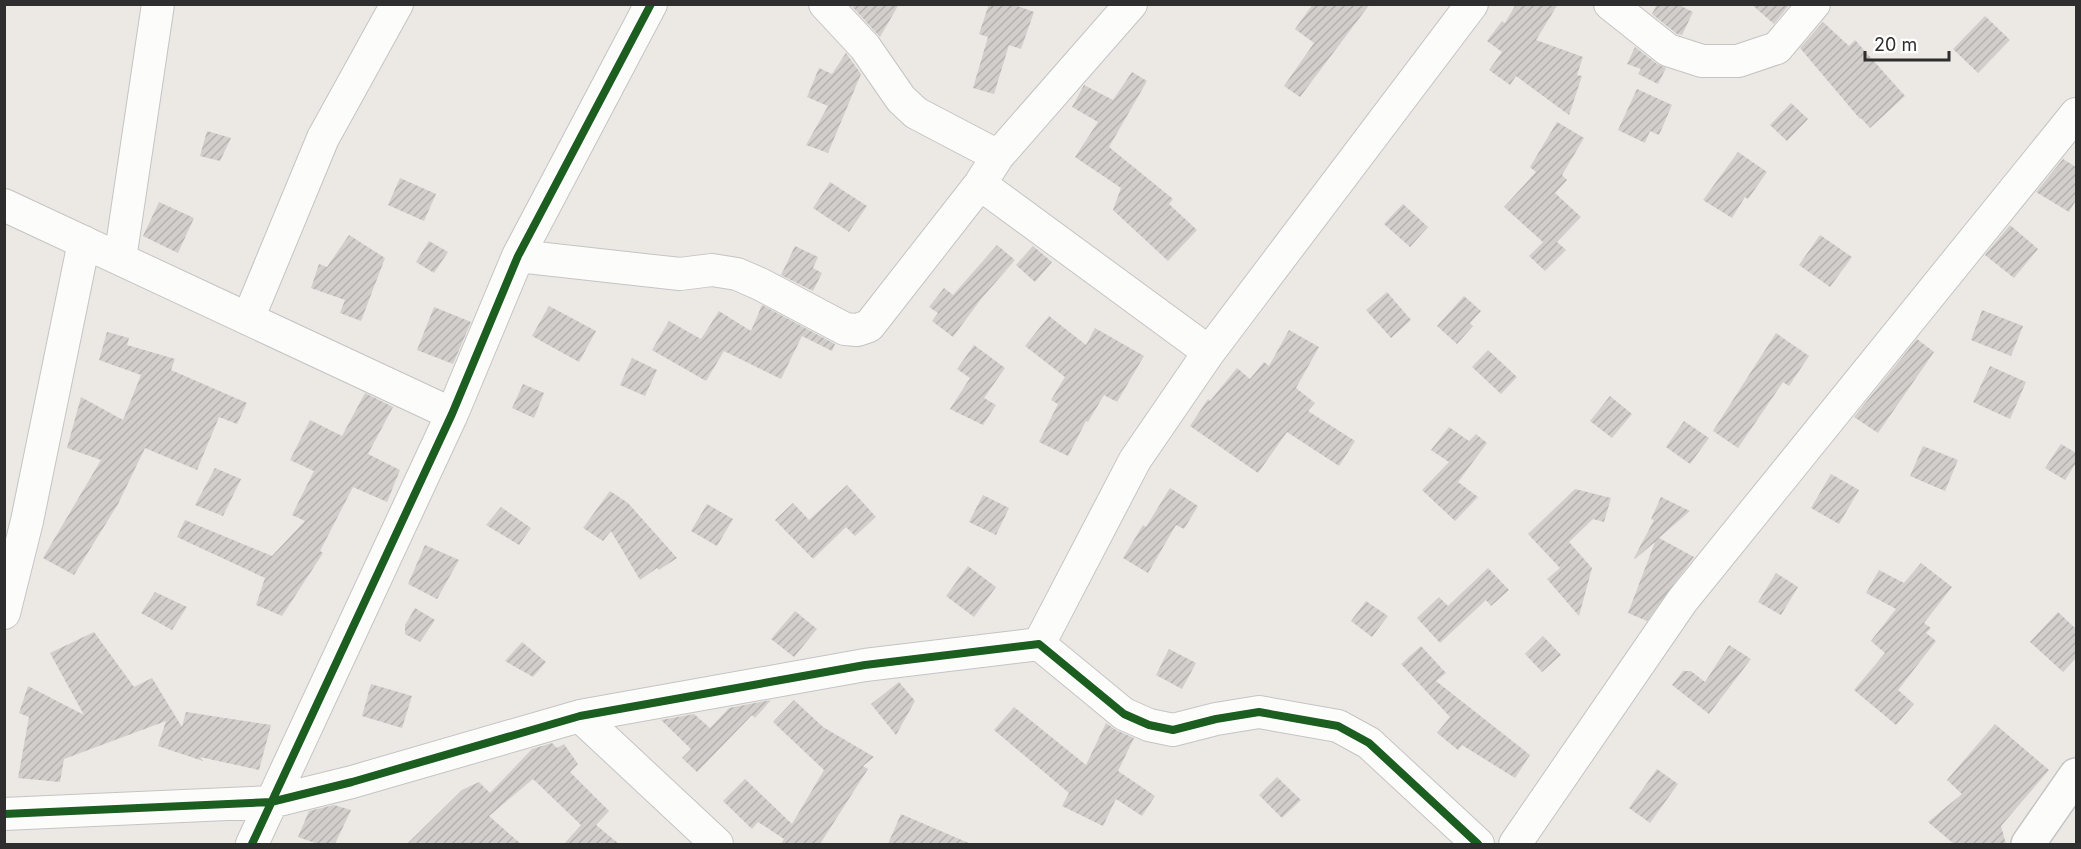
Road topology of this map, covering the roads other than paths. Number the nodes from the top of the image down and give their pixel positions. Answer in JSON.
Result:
{"nodes":[{"id":1,"x":158,"y":4,"type":"edge"},
{"id":2,"x":397,"y":4,"type":"edge"},
{"id":3,"x":651,"y":4,"type":"edge"},
{"id":4,"x":825,"y":4,"type":"edge"},
{"id":5,"x":1131,"y":4,"type":"edge"},
{"id":6,"x":1472,"y":4,"type":"edge"},
{"id":7,"x":1610,"y":4,"type":"edge"},
{"id":8,"x":1814,"y":4,"type":"edge"},
{"id":9,"x":2076,"y":114,"type":"edge"},
{"id":10,"x":998,"y":156,"type":"junction"},
{"id":11,"x":980,"y":184,"type":"junction"},
{"id":12,"x":4,"y":205,"type":"edge"},
{"id":13,"x":84,"y":242,"type":"junction"},
{"id":14,"x":518,"y":256,"type":"junction"},
{"id":15,"x":120,"y":259,"type":"junction"},
{"id":16,"x":248,"y":319,"type":"junction"},
{"id":17,"x":1209,"y":352,"type":"junction"},
{"id":18,"x":452,"y":414,"type":"junction"},
{"id":19,"x":4,"y":613,"type":"edge"},
{"id":20,"x":1039,"y":644,"type":"junction"},
{"id":21,"x":580,"y":716,"type":"junction"},
{"id":22,"x":2076,"y":775,"type":"edge"},
{"id":23,"x":271,"y":802,"type":"junction"},
{"id":24,"x":4,"y":814,"type":"edge"},
{"id":25,"x":252,"y":844,"type":"edge"},
{"id":26,"x":717,"y":844,"type":"edge"},
{"id":27,"x":1478,"y":844,"type":"edge"},
{"id":28,"x":1515,"y":844,"type":"edge"},
{"id":29,"x":2028,"y":844,"type":"edge"}],
"edges":[{"from":1,"to":15,"type":"street"},
{"from":2,"to":16,"type":"street"},
{"from":3,"to":14,"type":"street"},
{"from":4,"to":10,"type":"street"},
{"from":5,"to":10,"type":"street"},
{"from":6,"to":17,"type":"street"},
{"from":7,"to":8,"type":"street"},
{"from":9,"to":28,"type":"street"},
{"from":10,"to":11,"type":"street"},
{"from":11,"to":14,"type":"street"},
{"from":11,"to":17,"type":"street"},
{"from":12,"to":13,"type":"street"},
{"from":13,"to":15,"type":"street"},
{"from":13,"to":19,"type":"street"},
{"from":14,"to":18,"type":"street"},
{"from":15,"to":16,"type":"street"},
{"from":16,"to":18,"type":"street"},
{"from":17,"to":20,"type":"street"},
{"from":18,"to":23,"type":"street"},
{"from":20,"to":21,"type":"street"},
{"from":20,"to":27,"type":"street"},
{"from":21,"to":23,"type":"street"},
{"from":21,"to":26,"type":"street"},
{"from":22,"to":29,"type":"street"},
{"from":23,"to":24,"type":"street"},
{"from":23,"to":25,"type":"street"}]}
